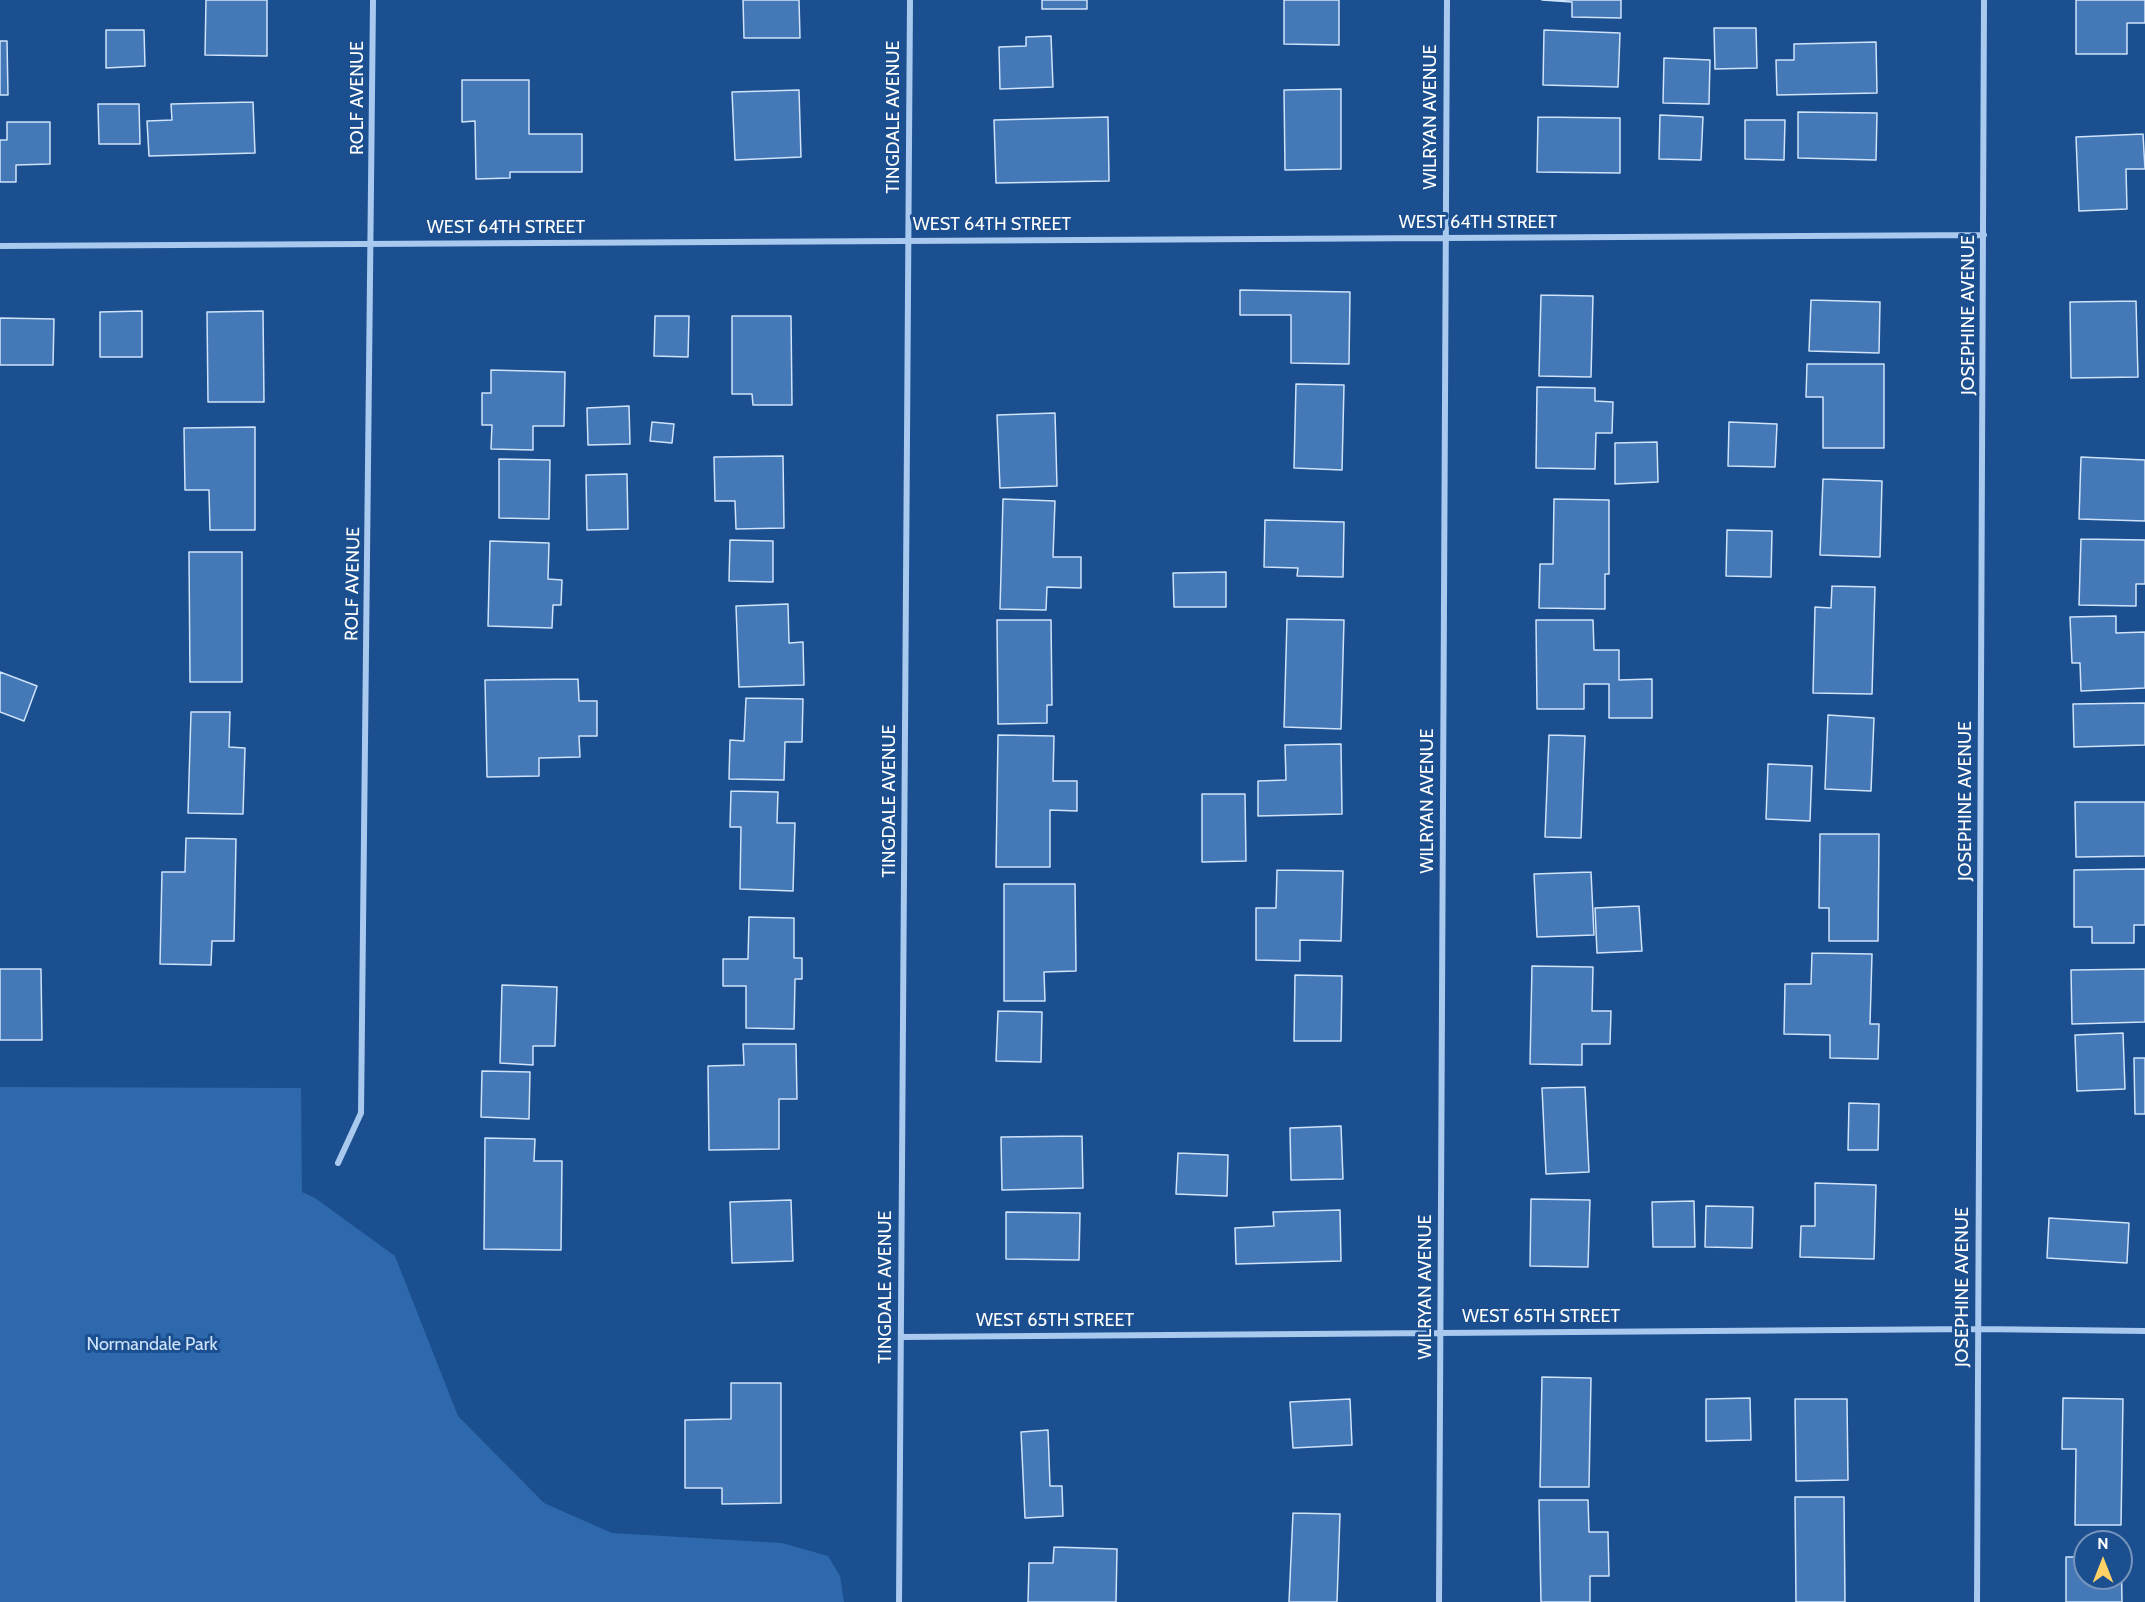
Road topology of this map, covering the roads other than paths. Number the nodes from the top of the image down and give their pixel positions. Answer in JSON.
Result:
{"nodes":[{"id":1,"x":373,"y":0,"type":"edge"},
{"id":2,"x":910,"y":0,"type":"edge"},
{"id":3,"x":1447,"y":0,"type":"edge"},
{"id":4,"x":1984,"y":0,"type":"edge"},
{"id":5,"x":1984,"y":235,"type":"junction"},
{"id":6,"x":1446,"y":238,"type":"junction"},
{"id":7,"x":908,"y":240,"type":"junction"},
{"id":8,"x":372,"y":243,"type":"junction"},
{"id":9,"x":0,"y":246,"type":"edge"},
{"id":10,"x":338,"y":1163,"type":"dead end"},
{"id":11,"x":1978,"y":1329,"type":"junction"},
{"id":12,"x":2145,"y":1331,"type":"edge"},
{"id":13,"x":1441,"y":1333,"type":"junction"},
{"id":14,"x":901,"y":1337,"type":"junction"},
{"id":15,"x":899,"y":1602,"type":"edge"},
{"id":16,"x":1439,"y":1602,"type":"edge"},
{"id":17,"x":1977,"y":1602,"type":"edge"}],
"edges":[{"from":1,"to":8,"type":"street","name":"ROLF AVENUE"},
{"from":2,"to":7,"type":"street","name":"TINGDALE AVENUE"},
{"from":3,"to":6,"type":"street","name":"WILRYAN AVENUE"},
{"from":4,"to":5,"type":"street","name":"JOSEPHINE AVENUE"},
{"from":5,"to":6,"type":"street","name":"WEST 64TH STREET"},
{"from":5,"to":11,"type":"street","name":"JOSEPHINE AVENUE"},
{"from":6,"to":7,"type":"street","name":"WEST 64TH STREET"},
{"from":6,"to":13,"type":"street","name":"WILRYAN AVENUE"},
{"from":7,"to":8,"type":"street","name":"WEST 64TH STREET"},
{"from":7,"to":14,"type":"street","name":"TINGDALE AVENUE"},
{"from":8,"to":9,"type":"street","name":"WEST 64TH STREET"},
{"from":8,"to":10,"type":"street","name":"ROLF AVENUE"},
{"from":11,"to":12,"type":"street","name":"WEST 65TH STREET"},
{"from":11,"to":13,"type":"street","name":"WEST 65TH STREET"},
{"from":11,"to":17,"type":"street","name":"JOSEPHINE AVENUE"},
{"from":13,"to":14,"type":"street","name":"WEST 65TH STREET"},
{"from":13,"to":16,"type":"street","name":"WILRYAN AVENUE"},
{"from":14,"to":15,"type":"street","name":"TINGDALE AVENUE"}]}
